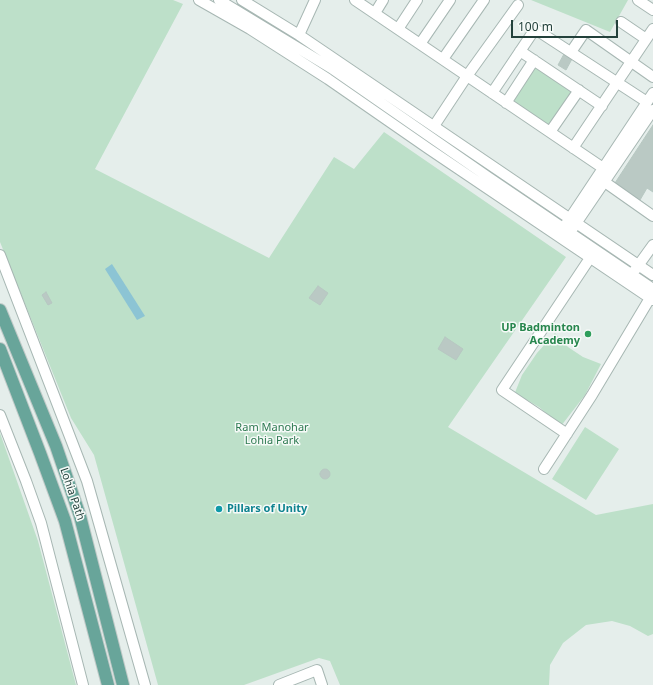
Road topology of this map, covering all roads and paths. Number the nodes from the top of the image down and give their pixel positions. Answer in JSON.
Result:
{"nodes":[{"id":1,"x":199,"y":0,"type":"edge"},
{"id":2,"x":219,"y":0,"type":"edge"},
{"id":3,"x":315,"y":0,"type":"edge"},
{"id":4,"x":355,"y":0,"type":"edge"},
{"id":5,"x":383,"y":0,"type":"edge"},
{"id":6,"x":417,"y":0,"type":"edge"},
{"id":7,"x":450,"y":0,"type":"edge"},
{"id":8,"x":484,"y":0,"type":"edge"},
{"id":9,"x":638,"y":0,"type":"edge"},
{"id":10,"x":246,"y":1,"type":"edge"},
{"id":11,"x":231,"y":3,"type":"edge"},
{"id":12,"x":518,"y":5,"type":"dead end"},
{"id":13,"x":653,"y":10,"type":"edge"},
{"id":14,"x":375,"y":13,"type":"junction"},
{"id":15,"x":240,"y":18,"type":"junction"},
{"id":16,"x":621,"y":22,"type":"dead end"},
{"id":17,"x":398,"y":29,"type":"junction"},
{"id":18,"x":653,"y":30,"type":"edge"},
{"id":19,"x":299,"y":35,"type":"junction"},
{"id":20,"x":646,"y":39,"type":"junction"},
{"id":21,"x":420,"y":44,"type":"junction"},
{"id":22,"x":520,"y":51,"type":"junction"},
{"id":23,"x":571,"y":52,"type":"junction"},
{"id":24,"x":442,"y":59,"type":"junction"},
{"id":25,"x":534,"y":60,"type":"junction"},
{"id":26,"x":631,"y":62,"type":"junction"},
{"id":27,"x":467,"y":76,"type":"junction"},
{"id":28,"x":653,"y":77,"type":"edge"},
{"id":29,"x":617,"y":83,"type":"junction"},
{"id":30,"x":579,"y":90,"type":"junction"},
{"id":31,"x":492,"y":93,"type":"junction"},
{"id":32,"x":653,"y":93,"type":"edge"},
{"id":33,"x":506,"y":103,"type":"junction"},
{"id":34,"x":602,"y":106,"type":"junction"},
{"id":35,"x":650,"y":106,"type":"edge"},
{"id":36,"x":434,"y":126,"type":"junction"},
{"id":37,"x":550,"y":132,"type":"junction"},
{"id":38,"x":573,"y":148,"type":"junction"},
{"id":39,"x":601,"y":176,"type":"junction"},
{"id":40,"x":653,"y":216,"type":"edge"},
{"id":41,"x":573,"y":221,"type":"junction"},
{"id":42,"x":566,"y":230,"type":"junction"},
{"id":43,"x":561,"y":239,"type":"junction"},
{"id":44,"x":653,"y":245,"type":"edge"},
{"id":45,"x":0,"y":256,"type":"edge"},
{"id":46,"x":590,"y":258,"type":"junction"},
{"id":47,"x":638,"y":265,"type":"junction"},
{"id":48,"x":632,"y":275,"type":"junction"},
{"id":49,"x":653,"y":275,"type":"edge"},
{"id":50,"x":652,"y":296,"type":"edge"},
{"id":51,"x":0,"y":310,"type":"edge"},
{"id":52,"x":0,"y":349,"type":"edge"},
{"id":53,"x":0,"y":415,"type":"edge"},
{"id":54,"x":567,"y":434,"type":"junction"},
{"id":55,"x":544,"y":469,"type":"dead end"},
{"id":56,"x":84,"y":685,"type":"edge"},
{"id":57,"x":108,"y":685,"type":"edge"},
{"id":58,"x":123,"y":685,"type":"edge"},
{"id":59,"x":145,"y":685,"type":"edge"},
{"id":60,"x":279,"y":685,"type":"edge"},
{"id":61,"x":322,"y":685,"type":"edge"}],
"edges":[{"from":1,"to":15,"type":"street"},
{"from":2,"to":11,"type":"street"},
{"from":3,"to":19,"type":"street"},
{"from":4,"to":14,"type":"street"},
{"from":5,"to":14,"type":"street"},
{"from":6,"to":17,"type":"street"},
{"from":7,"to":21,"type":"street"},
{"from":8,"to":24,"type":"street"},
{"from":9,"to":13,"type":"street"},
{"from":10,"to":15,"type":"street"},
{"from":10,"to":19,"type":"street"},
{"from":11,"to":15,"type":"street"},
{"from":12,"to":27,"type":"street"},
{"from":14,"to":17,"type":"street"},
{"from":15,"to":42,"type":"street"},
{"from":15,"to":43,"type":"street"},
{"from":16,"to":20,"type":"street"},
{"from":17,"to":21,"type":"street"},
{"from":18,"to":20,"type":"street"},
{"from":19,"to":36,"type":"street"},
{"from":20,"to":26,"type":"street"},
{"from":21,"to":24,"type":"street"},
{"from":22,"to":23,"type":"street"},
{"from":22,"to":25,"type":"street"},
{"from":22,"to":31,"type":"street"},
{"from":23,"to":26,"type":"street"},
{"from":23,"to":29,"type":"street"},
{"from":24,"to":27,"type":"street"},
{"from":25,"to":30,"type":"street"},
{"from":25,"to":33,"type":"street"},
{"from":26,"to":28,"type":"street"},
{"from":26,"to":29,"type":"street"},
{"from":27,"to":31,"type":"street"},
{"from":27,"to":36,"type":"street"},
{"from":29,"to":34,"type":"street"},
{"from":29,"to":35,"type":"street"},
{"from":30,"to":34,"type":"street"},
{"from":30,"to":37,"type":"street"},
{"from":31,"to":33,"type":"street"},
{"from":32,"to":35,"type":"street"},
{"from":33,"to":37,"type":"street"},
{"from":34,"to":38,"type":"street"},
{"from":35,"to":39,"type":"street"},
{"from":36,"to":41,"type":"street"},
{"from":37,"to":38,"type":"street"},
{"from":38,"to":39,"type":"street"},
{"from":39,"to":40,"type":"street"},
{"from":39,"to":41,"type":"street"},
{"from":41,"to":42,"type":"street"},
{"from":41,"to":47,"type":"street"},
{"from":42,"to":43,"type":"street"},
{"from":42,"to":48,"type":"street"},
{"from":43,"to":46,"type":"street"},
{"from":44,"to":47,"type":"street"},
{"from":45,"to":59,"type":"street"},
{"from":46,"to":50,"type":"street"},
{"from":46,"to":54,"type":"street"},
{"from":47,"to":48,"type":"street"},
{"from":47,"to":49,"type":"street"},
{"from":48,"to":50,"type":"street"},
{"from":50,"to":54,"type":"street"},
{"from":51,"to":58,"type":"main road","name":"Lohia Path"},
{"from":52,"to":57,"type":"main road","name":"Lohia Path"},
{"from":53,"to":56,"type":"street"},
{"from":54,"to":55,"type":"street"},
{"from":60,"to":61,"type":"street"}]}
